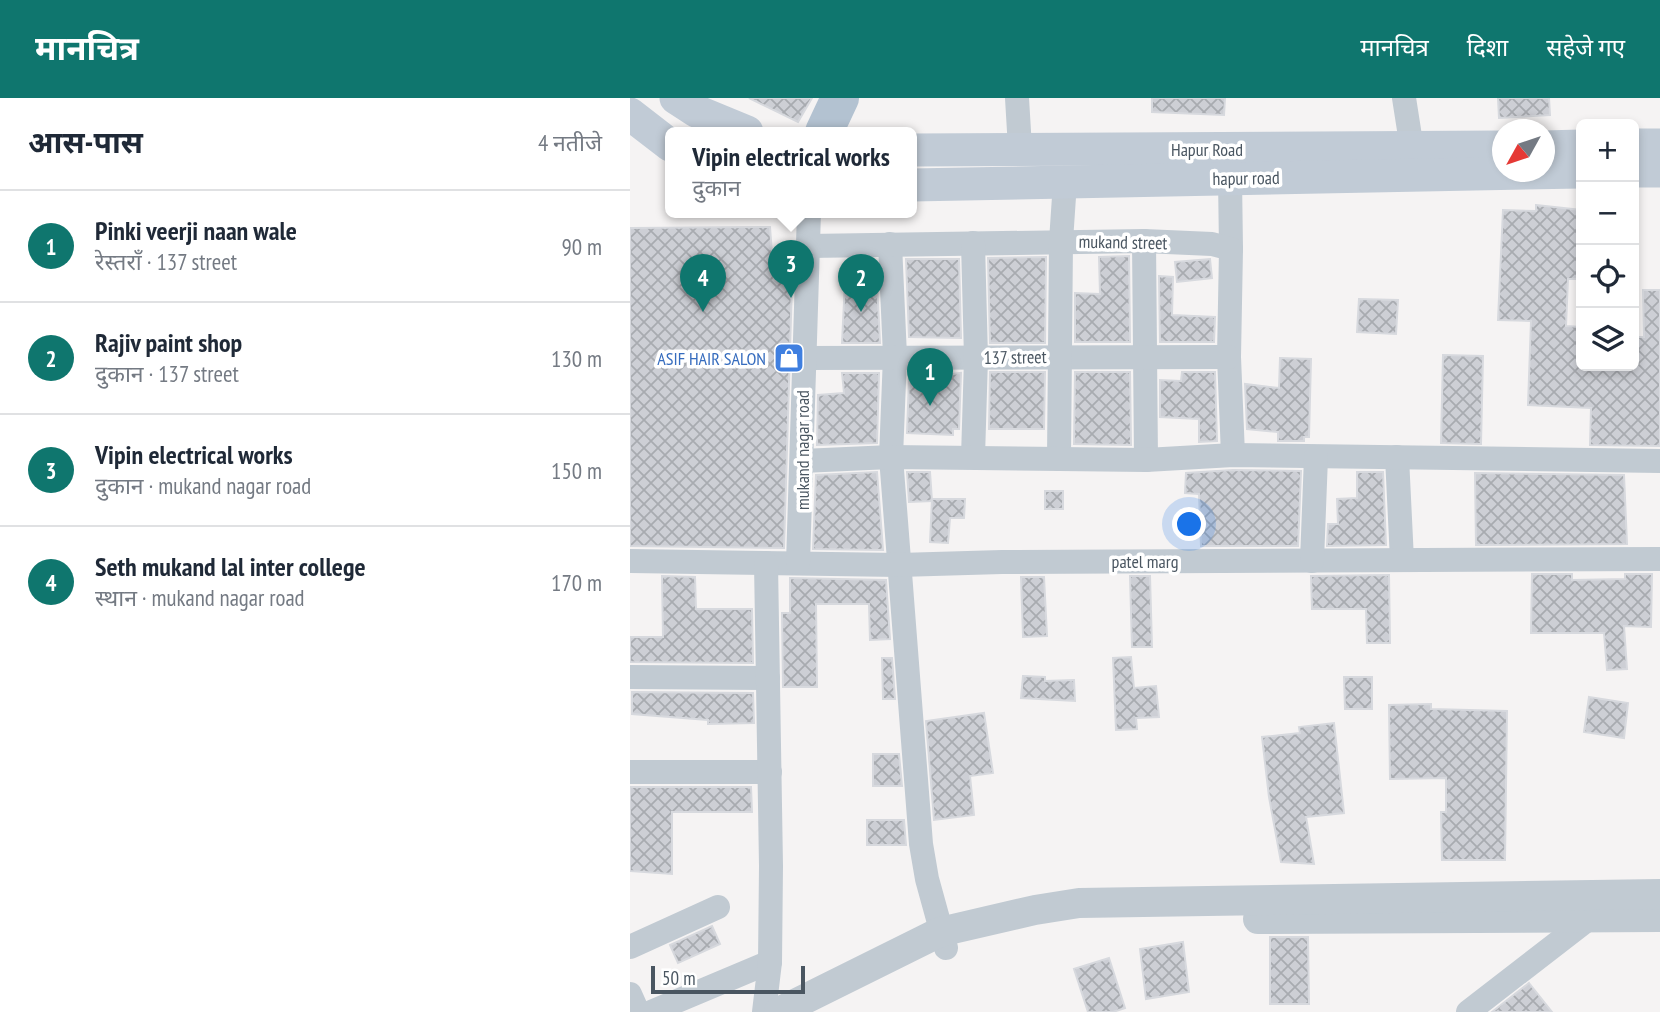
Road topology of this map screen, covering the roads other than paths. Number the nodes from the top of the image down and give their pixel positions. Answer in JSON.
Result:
{"nodes":[{"id":1,"x":676,"y":98,"type":"edge"},
{"id":2,"x":840,"y":98,"type":"edge"},
{"id":3,"x":1017,"y":98,"type":"edge"},
{"id":4,"x":1404,"y":98,"type":"edge"},
{"id":5,"x":630,"y":114,"type":"edge"},
{"id":6,"x":735,"y":127,"type":"edge"},
{"id":7,"x":826,"y":127,"type":"edge"},
{"id":8,"x":665,"y":141,"type":"edge"},
{"id":9,"x":1639,"y":145,"type":"edge"},
{"id":10,"x":1660,"y":145,"type":"edge"},
{"id":11,"x":1576,"y":146,"type":"edge"},
{"id":12,"x":1555,"y":147,"type":"edge"},
{"id":13,"x":1020,"y":148,"type":"junction"},
{"id":14,"x":1492,"y":148,"type":"edge"},
{"id":15,"x":1412,"y":149,"type":"junction"},
{"id":16,"x":917,"y":150,"type":"edge"},
{"id":17,"x":1639,"y":171,"type":"edge"},
{"id":18,"x":1660,"y":171,"type":"edge"},
{"id":19,"x":1576,"y":172,"type":"edge"},
{"id":20,"x":1230,"y":178,"type":"junction"},
{"id":21,"x":1065,"y":182,"type":"junction"},
{"id":22,"x":917,"y":185,"type":"edge"},
{"id":23,"x":809,"y":218,"type":"edge"},
{"id":24,"x":1061,"y":241,"type":"junction"},
{"id":25,"x":1144,"y":241,"type":"junction"},
{"id":26,"x":973,"y":243,"type":"junction"},
{"id":27,"x":890,"y":244,"type":"junction"},
{"id":28,"x":808,"y":246,"type":"junction"},
{"id":29,"x":1231,"y":249,"type":"junction"},
{"id":30,"x":895,"y":355,"type":"junction"},
{"id":31,"x":1059,"y":356,"type":"junction"},
{"id":32,"x":1145,"y":356,"type":"junction"},
{"id":33,"x":1228,"y":357,"type":"junction"},
{"id":34,"x":802,"y":358,"type":"junction"},
{"id":35,"x":976,"y":358,"type":"junction"},
{"id":36,"x":1233,"y":455,"type":"junction"},
{"id":37,"x":891,"y":457,"type":"junction"},
{"id":38,"x":973,"y":457,"type":"junction"},
{"id":39,"x":1316,"y":457,"type":"junction"},
{"id":40,"x":1397,"y":457,"type":"junction"},
{"id":41,"x":1059,"y":459,"type":"junction"},
{"id":42,"x":1146,"y":460,"type":"junction"},
{"id":43,"x":802,"y":461,"type":"junction"},
{"id":44,"x":1660,"y":461,"type":"edge"},
{"id":45,"x":1660,"y":559,"type":"edge"},
{"id":46,"x":1402,"y":560,"type":"junction"},
{"id":47,"x":630,"y":561,"type":"edge"},
{"id":48,"x":1312,"y":561,"type":"junction"},
{"id":49,"x":766,"y":563,"type":"junction"},
{"id":50,"x":798,"y":563,"type":"junction"},
{"id":51,"x":898,"y":565,"type":"junction"},
{"id":52,"x":630,"y":677,"type":"edge"},
{"id":53,"x":768,"y":678,"type":"junction"},
{"id":54,"x":630,"y":772,"type":"edge"},
{"id":55,"x":770,"y":772,"type":"junction"},
{"id":56,"x":1660,"y":894,"type":"edge"},
{"id":57,"x":1622,"y":906,"type":"junction"},
{"id":58,"x":718,"y":907,"type":"dead end"},
{"id":59,"x":1591,"y":917,"type":"junction"},
{"id":60,"x":1660,"y":917,"type":"edge"},
{"id":61,"x":943,"y":940,"type":"junction"},
{"id":62,"x":630,"y":947,"type":"edge"},
{"id":63,"x":770,"y":962,"type":"junction"},
{"id":64,"x":630,"y":994,"type":"edge"},
{"id":65,"x":638,"y":1012,"type":"edge"},
{"id":66,"x":651,"y":1012,"type":"edge"},
{"id":67,"x":764,"y":1012,"type":"edge"},
{"id":68,"x":779,"y":1012,"type":"edge"},
{"id":69,"x":811,"y":1012,"type":"edge"},
{"id":70,"x":1468,"y":1012,"type":"edge"}],
"edges":[{"from":1,"to":6,"type":"main road"},
{"from":2,"to":7,"type":"main road"},
{"from":3,"to":13,"type":"street"},
{"from":4,"to":15,"type":"street"},
{"from":5,"to":8,"type":"main road"},
{"from":9,"to":10,"type":"main road"},
{"from":11,"to":12,"type":"main road"},
{"from":13,"to":15,"type":"main road","name":"Hapur Road"},
{"from":13,"to":16,"type":"main road","name":"Hapur Road"},
{"from":14,"to":15,"type":"main road","name":"Hapur Road"},
{"from":17,"to":18,"type":"main road"},
{"from":19,"to":20,"type":"main road","name":"hapur road"},
{"from":20,"to":21,"type":"main road","name":"hapur road"},
{"from":20,"to":29,"type":"street"},
{"from":21,"to":22,"type":"main road","name":"hapur road"},
{"from":21,"to":24,"type":"street"},
{"from":23,"to":28,"type":"street","name":"mukand nagar road"},
{"from":24,"to":25,"type":"street","name":"mukand street"},
{"from":24,"to":26,"type":"street","name":"mukand street"},
{"from":24,"to":31,"type":"street"},
{"from":25,"to":29,"type":"street","name":"mukand street"},
{"from":25,"to":32,"type":"street"},
{"from":26,"to":27,"type":"street","name":"mukand street"},
{"from":26,"to":35,"type":"street"},
{"from":27,"to":28,"type":"street","name":"mukand street"},
{"from":27,"to":30,"type":"street"},
{"from":28,"to":34,"type":"street","name":"mukand nagar road"},
{"from":29,"to":33,"type":"street"},
{"from":30,"to":34,"type":"street","name":"137 street"},
{"from":30,"to":35,"type":"street","name":"137 street"},
{"from":30,"to":37,"type":"street"},
{"from":31,"to":32,"type":"street","name":"137 street"},
{"from":31,"to":35,"type":"street","name":"137 street"},
{"from":31,"to":41,"type":"street"},
{"from":32,"to":33,"type":"street","name":"137 street"},
{"from":32,"to":42,"type":"street"},
{"from":33,"to":36,"type":"street"},
{"from":34,"to":43,"type":"street","name":"mukand nagar road"},
{"from":35,"to":38,"type":"street"},
{"from":36,"to":39,"type":"street"},
{"from":36,"to":42,"type":"street"},
{"from":37,"to":38,"type":"street"},
{"from":37,"to":43,"type":"street"},
{"from":37,"to":51,"type":"street"},
{"from":38,"to":41,"type":"street"},
{"from":39,"to":40,"type":"street"},
{"from":39,"to":48,"type":"street"},
{"from":40,"to":44,"type":"street"},
{"from":40,"to":46,"type":"street"},
{"from":41,"to":42,"type":"street"},
{"from":43,"to":50,"type":"street","name":"mukand nagar road"},
{"from":45,"to":46,"type":"street","name":"patel marg"},
{"from":46,"to":48,"type":"street","name":"patel marg"},
{"from":47,"to":49,"type":"street","name":"patel marg"},
{"from":48,"to":51,"type":"street","name":"patel marg"},
{"from":49,"to":50,"type":"street","name":"patel marg"},
{"from":49,"to":53,"type":"street"},
{"from":50,"to":51,"type":"street","name":"patel marg"},
{"from":51,"to":61,"type":"street"},
{"from":52,"to":53,"type":"street"},
{"from":53,"to":55,"type":"street"},
{"from":54,"to":55,"type":"street"},
{"from":55,"to":63,"type":"street"},
{"from":56,"to":57,"type":"street"},
{"from":57,"to":59,"type":"street"},
{"from":57,"to":60,"type":"street"},
{"from":57,"to":61,"type":"street"},
{"from":58,"to":62,"type":"street"},
{"from":59,"to":61,"type":"street"},
{"from":59,"to":70,"type":"street"},
{"from":61,"to":68,"type":"street"},
{"from":61,"to":69,"type":"street"},
{"from":63,"to":66,"type":"street"},
{"from":63,"to":67,"type":"street"},
{"from":64,"to":65,"type":"street"}]}
